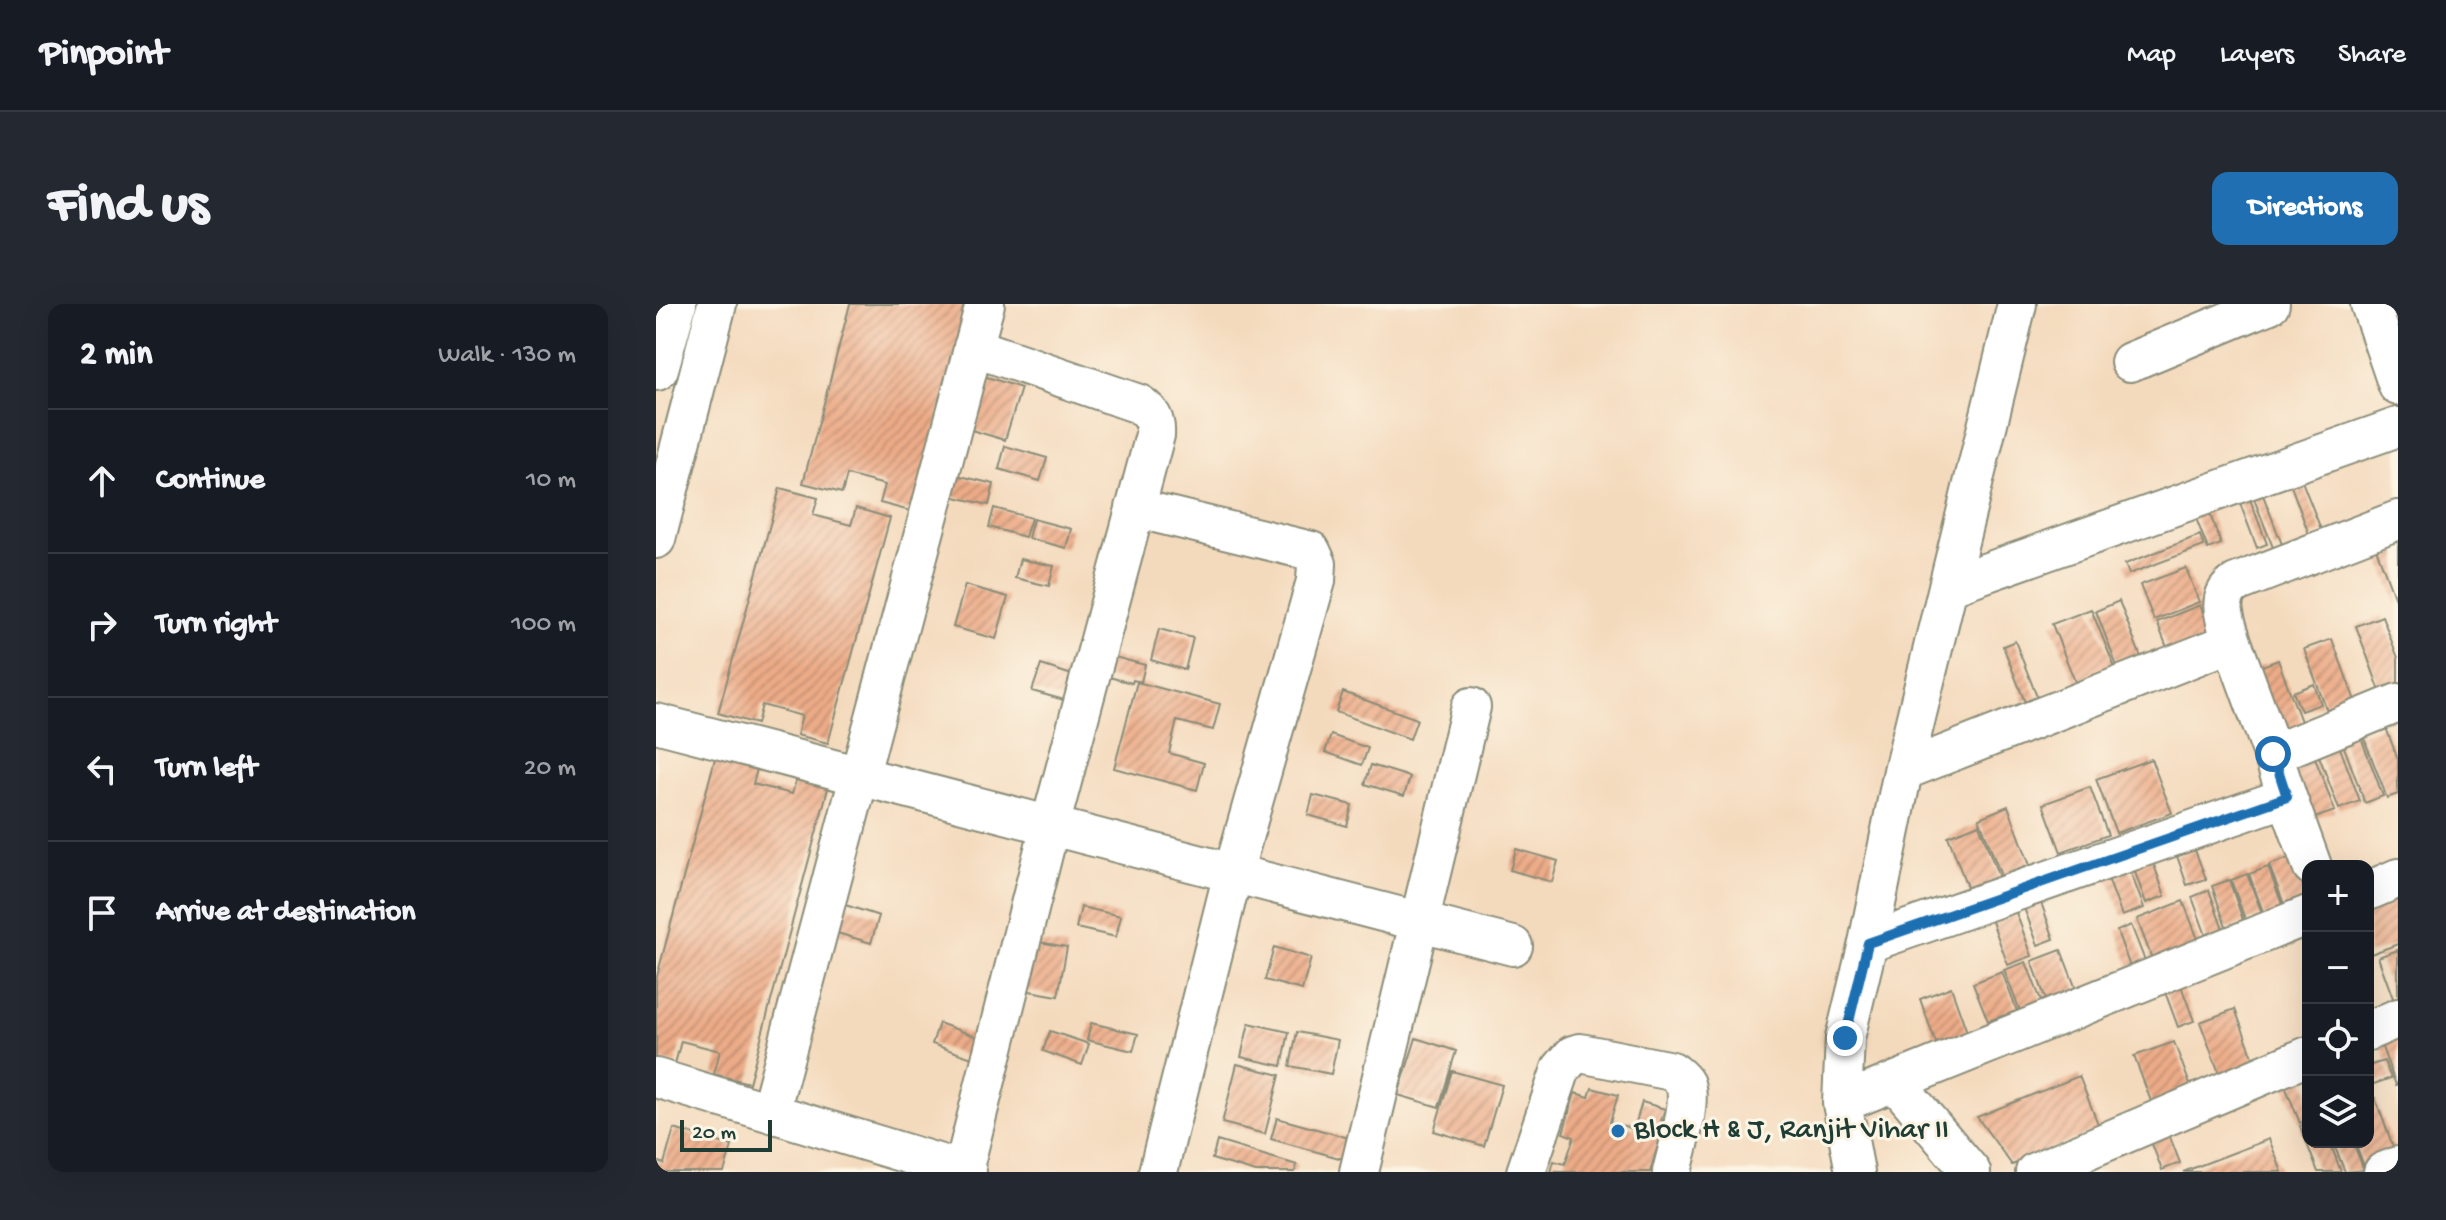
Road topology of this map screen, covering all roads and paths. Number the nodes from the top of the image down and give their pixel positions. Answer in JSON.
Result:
{"nodes":[{"id":1,"x":674,"y":304,"type":"edge"},
{"id":2,"x":717,"y":304,"type":"edge"},
{"id":3,"x":985,"y":304,"type":"edge"},
{"id":4,"x":2017,"y":304,"type":"edge"},
{"id":5,"x":2270,"y":304,"type":"edge"},
{"id":6,"x":2370,"y":304,"type":"edge"},
{"id":7,"x":973,"y":347,"type":"junction"},
{"id":8,"x":2130,"y":362,"type":"dead end"},
{"id":9,"x":656,"y":368,"type":"edge"},
{"id":10,"x":2398,"y":386,"type":"edge"},
{"id":11,"x":2398,"y":427,"type":"edge"},
{"id":12,"x":1135,"y":508,"type":"junction"},
{"id":13,"x":2398,"y":520,"type":"edge"},
{"id":14,"x":656,"y":539,"type":"edge"},
{"id":15,"x":1948,"y":586,"type":"junction"},
{"id":16,"x":2232,"y":642,"type":"junction"},
{"id":17,"x":2398,"y":703,"type":"edge"},
{"id":18,"x":1471,"y":707,"type":"dead end"},
{"id":19,"x":656,"y":723,"type":"edge"},
{"id":20,"x":2273,"y":754,"type":"junction"},
{"id":21,"x":1903,"y":771,"type":"junction"},
{"id":22,"x":859,"y":776,"type":"junction"},
{"id":23,"x":2287,"y":797,"type":"junction"},
{"id":24,"x":1050,"y":826,"type":"junction"},
{"id":25,"x":2310,"y":860,"type":"edge"},
{"id":26,"x":1233,"y":873,"type":"junction"},
{"id":27,"x":2398,"y":878,"type":"edge"},
{"id":28,"x":2374,"y":888,"type":"edge"},
{"id":29,"x":2302,"y":917,"type":"edge"},
{"id":30,"x":1419,"y":921,"type":"junction"},
{"id":31,"x":1868,"y":943,"type":"junction"},
{"id":32,"x":1513,"y":946,"type":"dead end"},
{"id":33,"x":2398,"y":1018,"type":"edge"},
{"id":34,"x":2374,"y":1028,"type":"edge"},
{"id":35,"x":2302,"y":1059,"type":"edge"},
{"id":36,"x":656,"y":1078,"type":"edge"},
{"id":37,"x":1895,"y":1082,"type":"junction"},
{"id":38,"x":1842,"y":1103,"type":"junction"},
{"id":39,"x":770,"y":1112,"type":"junction"},
{"id":40,"x":2398,"y":1166,"type":"edge"},
{"id":41,"x":965,"y":1171,"type":"edge"},
{"id":42,"x":1158,"y":1172,"type":"edge"},
{"id":43,"x":1359,"y":1172,"type":"edge"},
{"id":44,"x":1526,"y":1172,"type":"edge"},
{"id":45,"x":1672,"y":1172,"type":"edge"},
{"id":46,"x":1855,"y":1172,"type":"edge"},
{"id":47,"x":1971,"y":1172,"type":"edge"},
{"id":48,"x":2035,"y":1172,"type":"edge"},
{"id":49,"x":2383,"y":1172,"type":"edge"}],
"edges":[{"from":1,"to":9,"type":"main road"},
{"from":2,"to":14,"type":"street"},
{"from":3,"to":7,"type":"street"},
{"from":4,"to":15,"type":"street"},
{"from":5,"to":8,"type":"street"},
{"from":6,"to":10,"type":"street"},
{"from":7,"to":12,"type":"street"},
{"from":7,"to":22,"type":"street"},
{"from":11,"to":15,"type":"street"},
{"from":12,"to":24,"type":"street"},
{"from":12,"to":26,"type":"street"},
{"from":13,"to":16,"type":"street"},
{"from":15,"to":21,"type":"street"},
{"from":16,"to":20,"type":"street"},
{"from":16,"to":21,"type":"street"},
{"from":17,"to":20,"type":"street"},
{"from":18,"to":30,"type":"street"},
{"from":19,"to":22,"type":"street"},
{"from":20,"to":23,"type":"street"},
{"from":21,"to":31,"type":"street"},
{"from":22,"to":24,"type":"street"},
{"from":22,"to":39,"type":"street"},
{"from":23,"to":25,"type":"street"},
{"from":23,"to":31,"type":"street"},
{"from":24,"to":26,"type":"street"},
{"from":24,"to":41,"type":"street"},
{"from":26,"to":30,"type":"street"},
{"from":26,"to":42,"type":"street"},
{"from":27,"to":28,"type":"street"},
{"from":29,"to":37,"type":"street"},
{"from":30,"to":32,"type":"street"},
{"from":30,"to":43,"type":"street"},
{"from":31,"to":38,"type":"street"},
{"from":33,"to":34,"type":"street"},
{"from":35,"to":48,"type":"street"},
{"from":36,"to":39,"type":"street"},
{"from":37,"to":38,"type":"street"},
{"from":37,"to":47,"type":"street"},
{"from":38,"to":46,"type":"street"},
{"from":39,"to":41,"type":"street"},
{"from":40,"to":49,"type":"street"},
{"from":44,"to":45,"type":"street"}]}
